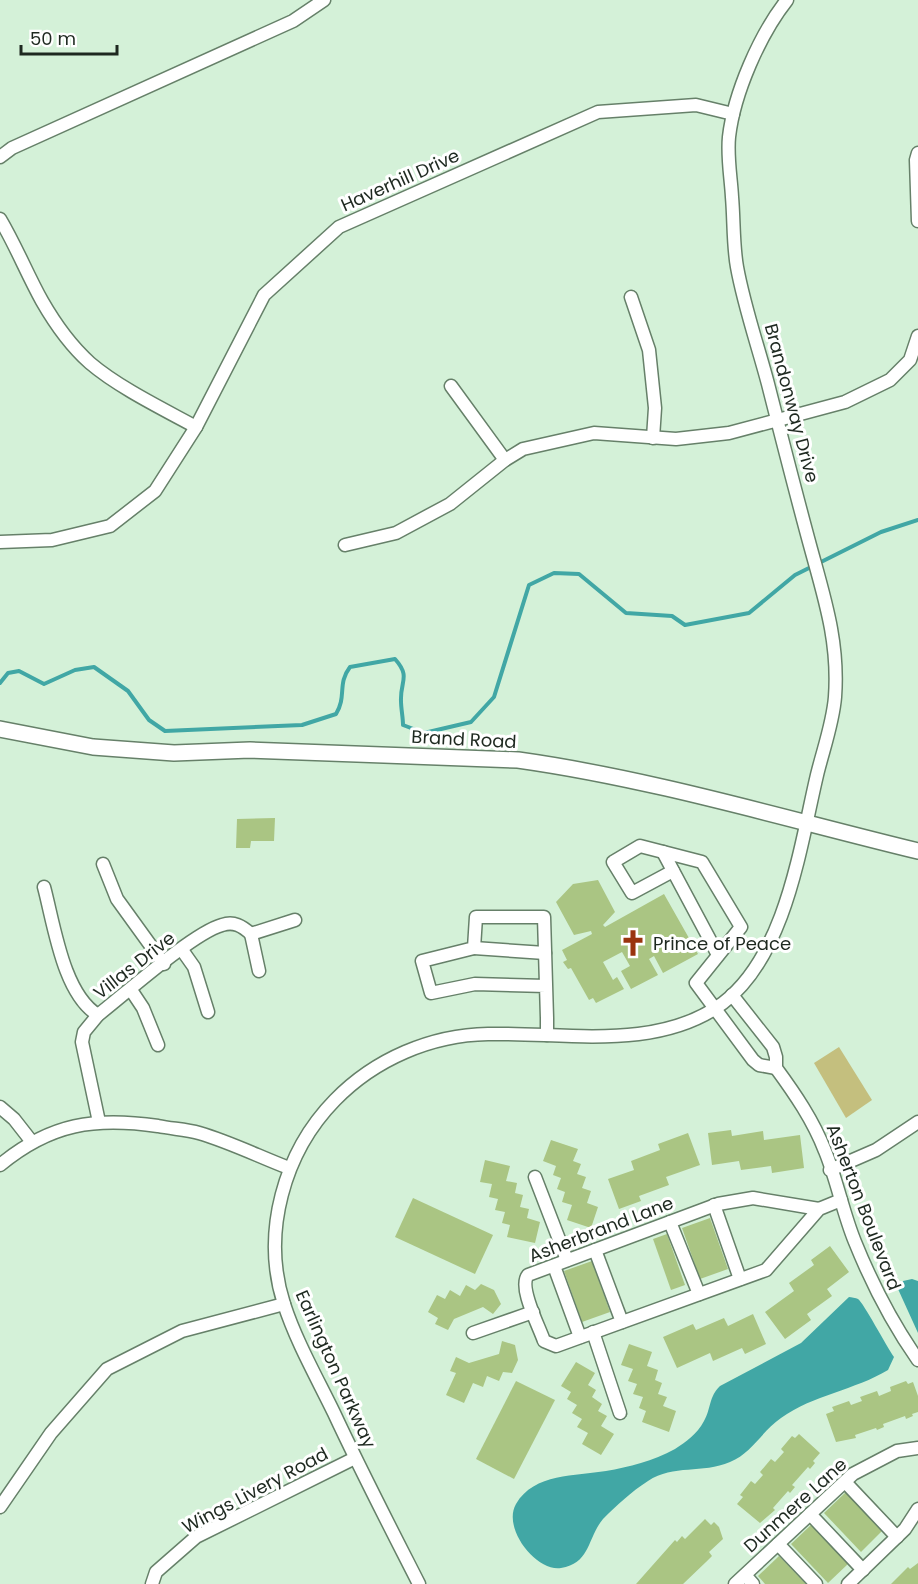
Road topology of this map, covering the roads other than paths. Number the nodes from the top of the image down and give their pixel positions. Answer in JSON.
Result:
{"nodes":[{"id":1,"x":324,"y":0,"type":"edge"},
{"id":2,"x":787,"y":0,"type":"edge"},
{"id":3,"x":733,"y":114,"type":"junction"},
{"id":4,"x":918,"y":153,"type":"edge"},
{"id":5,"x":0,"y":157,"type":"edge"},
{"id":6,"x":0,"y":219,"type":"edge"},
{"id":7,"x":918,"y":221,"type":"edge"},
{"id":8,"x":631,"y":297,"type":"dead end"},
{"id":9,"x":918,"y":336,"type":"edge"},
{"id":10,"x":914,"y":363,"type":"edge"},
{"id":11,"x":451,"y":386,"type":"dead end"},
{"id":12,"x":777,"y":421,"type":"junction"},
{"id":13,"x":196,"y":427,"type":"junction"},
{"id":14,"x":653,"y":438,"type":"junction"},
{"id":15,"x":505,"y":459,"type":"junction"},
{"id":16,"x":0,"y":542,"type":"edge"},
{"id":17,"x":345,"y":545,"type":"dead end"},
{"id":18,"x":0,"y":729,"type":"edge"},
{"id":19,"x":806,"y":824,"type":"junction"},
{"id":20,"x":918,"y":851,"type":"edge"},
{"id":21,"x":663,"y":852,"type":"junction"},
{"id":22,"x":103,"y":864,"type":"dead end"},
{"id":23,"x":673,"y":871,"type":"junction"},
{"id":24,"x":44,"y":887,"type":"dead end"},
{"id":25,"x":295,"y":920,"type":"dead end"},
{"id":26,"x":251,"y":934,"type":"junction"},
{"id":27,"x":474,"y":948,"type":"junction"},
{"id":28,"x":182,"y":950,"type":"junction"},
{"id":29,"x":545,"y":953,"type":"junction"},
{"id":30,"x":718,"y":955,"type":"junction"},
{"id":31,"x":164,"y":964,"type":"junction"},
{"id":32,"x":259,"y":971,"type":"dead end"},
{"id":33,"x":546,"y":986,"type":"junction"},
{"id":34,"x":131,"y":990,"type":"junction"},
{"id":35,"x":732,"y":995,"type":"junction"},
{"id":36,"x":714,"y":1009,"type":"junction"},
{"id":37,"x":208,"y":1012,"type":"dead end"},
{"id":38,"x":98,"y":1015,"type":"junction"},
{"id":39,"x":547,"y":1035,"type":"junction"},
{"id":40,"x":158,"y":1045,"type":"dead end"},
{"id":41,"x":776,"y":1068,"type":"junction"},
{"id":42,"x":0,"y":1107,"type":"edge"},
{"id":43,"x":99,"y":1122,"type":"junction"},
{"id":44,"x":918,"y":1122,"type":"edge"},
{"id":45,"x":32,"y":1142,"type":"junction"},
{"id":46,"x":0,"y":1165,"type":"edge"},
{"id":47,"x":289,"y":1168,"type":"junction"},
{"id":48,"x":830,"y":1170,"type":"junction"},
{"id":49,"x":535,"y":1177,"type":"dead end"},
{"id":50,"x":841,"y":1200,"type":"junction"},
{"id":51,"x":714,"y":1205,"type":"junction"},
{"id":52,"x":819,"y":1209,"type":"junction"},
{"id":53,"x":670,"y":1222,"type":"junction"},
{"id":54,"x":596,"y":1250,"type":"junction"},
{"id":55,"x":567,"y":1260,"type":"junction"},
{"id":56,"x":554,"y":1266,"type":"junction"},
{"id":57,"x":740,"y":1279,"type":"junction"},
{"id":58,"x":699,"y":1294,"type":"junction"},
{"id":59,"x":284,"y":1304,"type":"junction"},
{"id":60,"x":533,"y":1312,"type":"junction"},
{"id":61,"x":622,"y":1322,"type":"junction"},
{"id":62,"x":593,"y":1332,"type":"junction"},
{"id":63,"x":474,"y":1333,"type":"dead end"},
{"id":64,"x":580,"y":1337,"type":"junction"},
{"id":65,"x":918,"y":1360,"type":"edge"},
{"id":66,"x":620,"y":1413,"type":"dead end"},
{"id":67,"x":918,"y":1448,"type":"edge"},
{"id":68,"x":355,"y":1458,"type":"junction"},
{"id":69,"x":845,"y":1482,"type":"junction"},
{"id":70,"x":0,"y":1507,"type":"edge"},
{"id":71,"x":918,"y":1509,"type":"edge"},
{"id":72,"x":810,"y":1514,"type":"junction"},
{"id":73,"x":897,"y":1537,"type":"junction"},
{"id":74,"x":778,"y":1544,"type":"junction"},
{"id":75,"x":863,"y":1570,"type":"junction"},
{"id":76,"x":749,"y":1579,"type":"edge"},
{"id":77,"x":152,"y":1584,"type":"edge"},
{"id":78,"x":419,"y":1584,"type":"edge"},
{"id":79,"x":735,"y":1584,"type":"edge"},
{"id":80,"x":816,"y":1584,"type":"edge"},
{"id":81,"x":848,"y":1584,"type":"edge"}],
"edges":[{"from":1,"to":5,"type":"street"},
{"from":2,"to":3,"type":"street","name":"Brandonway Drive"},
{"from":3,"to":12,"type":"street","name":"Brandonway Drive"},
{"from":3,"to":13,"type":"street","name":"Haverhill Drive"},
{"from":4,"to":7,"type":"street"},
{"from":6,"to":13,"type":"street"},
{"from":8,"to":14,"type":"street"},
{"from":9,"to":10,"type":"street"},
{"from":10,"to":12,"type":"street"},
{"from":11,"to":15,"type":"street"},
{"from":12,"to":14,"type":"street"},
{"from":12,"to":19,"type":"street","name":"Brandonway Drive"},
{"from":13,"to":16,"type":"street","name":"Haverhill Drive"},
{"from":14,"to":15,"type":"street"},
{"from":15,"to":17,"type":"street"},
{"from":18,"to":19,"type":"main road","name":"Brand Road"},
{"from":19,"to":20,"type":"main road","name":"Brand Road"},
{"from":19,"to":35,"type":"street","name":"Earlington Parkway"},
{"from":21,"to":23,"type":"street"},
{"from":21,"to":23,"type":"street"},
{"from":21,"to":30,"type":"street"},
{"from":22,"to":31,"type":"street"},
{"from":23,"to":30,"type":"street"},
{"from":24,"to":38,"type":"street"},
{"from":25,"to":26,"type":"street"},
{"from":26,"to":28,"type":"street","name":"Villas Drive"},
{"from":26,"to":32,"type":"street"},
{"from":27,"to":29,"type":"street"},
{"from":27,"to":29,"type":"street"},
{"from":27,"to":33,"type":"street"},
{"from":28,"to":31,"type":"street","name":"Villas Drive"},
{"from":28,"to":37,"type":"street"},
{"from":29,"to":33,"type":"street"},
{"from":30,"to":36,"type":"street"},
{"from":31,"to":34,"type":"street","name":"Villas Drive"},
{"from":33,"to":39,"type":"street"},
{"from":34,"to":38,"type":"street","name":"Villas Drive"},
{"from":34,"to":40,"type":"street"},
{"from":35,"to":36,"type":"street","name":"Earlington Parkway"},
{"from":35,"to":41,"type":"street","name":"Asherton Boulevard"},
{"from":36,"to":39,"type":"street","name":"Earlington Parkway"},
{"from":36,"to":41,"type":"street"},
{"from":38,"to":43,"type":"street","name":"Villas Drive"},
{"from":39,"to":47,"type":"street","name":"Earlington Parkway"},
{"from":41,"to":48,"type":"street","name":"Asherton Boulevard"},
{"from":42,"to":45,"type":"street"},
{"from":43,"to":45,"type":"street"},
{"from":43,"to":47,"type":"street"},
{"from":44,"to":48,"type":"street"},
{"from":45,"to":46,"type":"street"},
{"from":47,"to":59,"type":"street","name":"Earlington Parkway"},
{"from":48,"to":50,"type":"street","name":"Asherton Boulevard"},
{"from":49,"to":55,"type":"street"},
{"from":50,"to":52,"type":"street","name":"Asherbrand Lane"},
{"from":50,"to":65,"type":"street","name":"Asherton Boulevard"},
{"from":51,"to":52,"type":"street","name":"Asherbrand Lane"},
{"from":51,"to":53,"type":"street","name":"Asherbrand Lane"},
{"from":51,"to":57,"type":"street"},
{"from":52,"to":57,"type":"street","name":"Asherbrand Lane"},
{"from":53,"to":54,"type":"street","name":"Asherbrand Lane"},
{"from":53,"to":58,"type":"street"},
{"from":54,"to":55,"type":"street","name":"Asherbrand Lane"},
{"from":54,"to":61,"type":"street"},
{"from":55,"to":56,"type":"street","name":"Asherbrand Lane"},
{"from":56,"to":60,"type":"street","name":"Asherbrand Lane"},
{"from":56,"to":64,"type":"street"},
{"from":57,"to":58,"type":"street","name":"Asherbrand Lane"},
{"from":58,"to":61,"type":"street","name":"Asherbrand Lane"},
{"from":59,"to":68,"type":"street","name":"Earlington Parkway"},
{"from":59,"to":70,"type":"street"},
{"from":60,"to":63,"type":"street"},
{"from":60,"to":64,"type":"street","name":"Asherbrand Lane"},
{"from":61,"to":62,"type":"street","name":"Asherbrand Lane"},
{"from":62,"to":64,"type":"street","name":"Asherbrand Lane"},
{"from":62,"to":66,"type":"street"},
{"from":67,"to":69,"type":"street","name":"Dunmere Lane"},
{"from":68,"to":77,"type":"street","name":"Wings Livery Road"},
{"from":68,"to":78,"type":"street","name":"Earlington Parkway"},
{"from":69,"to":72,"type":"street","name":"Dunmere Lane"},
{"from":69,"to":73,"type":"street"},
{"from":71,"to":73,"type":"street"},
{"from":72,"to":74,"type":"street","name":"Dunmere Lane"},
{"from":72,"to":75,"type":"street"},
{"from":73,"to":75,"type":"street"},
{"from":74,"to":76,"type":"street","name":"Dunmere Lane"},
{"from":74,"to":80,"type":"street"},
{"from":75,"to":81,"type":"street"},
{"from":76,"to":79,"type":"street","name":"Dunmere Lane"}]}
